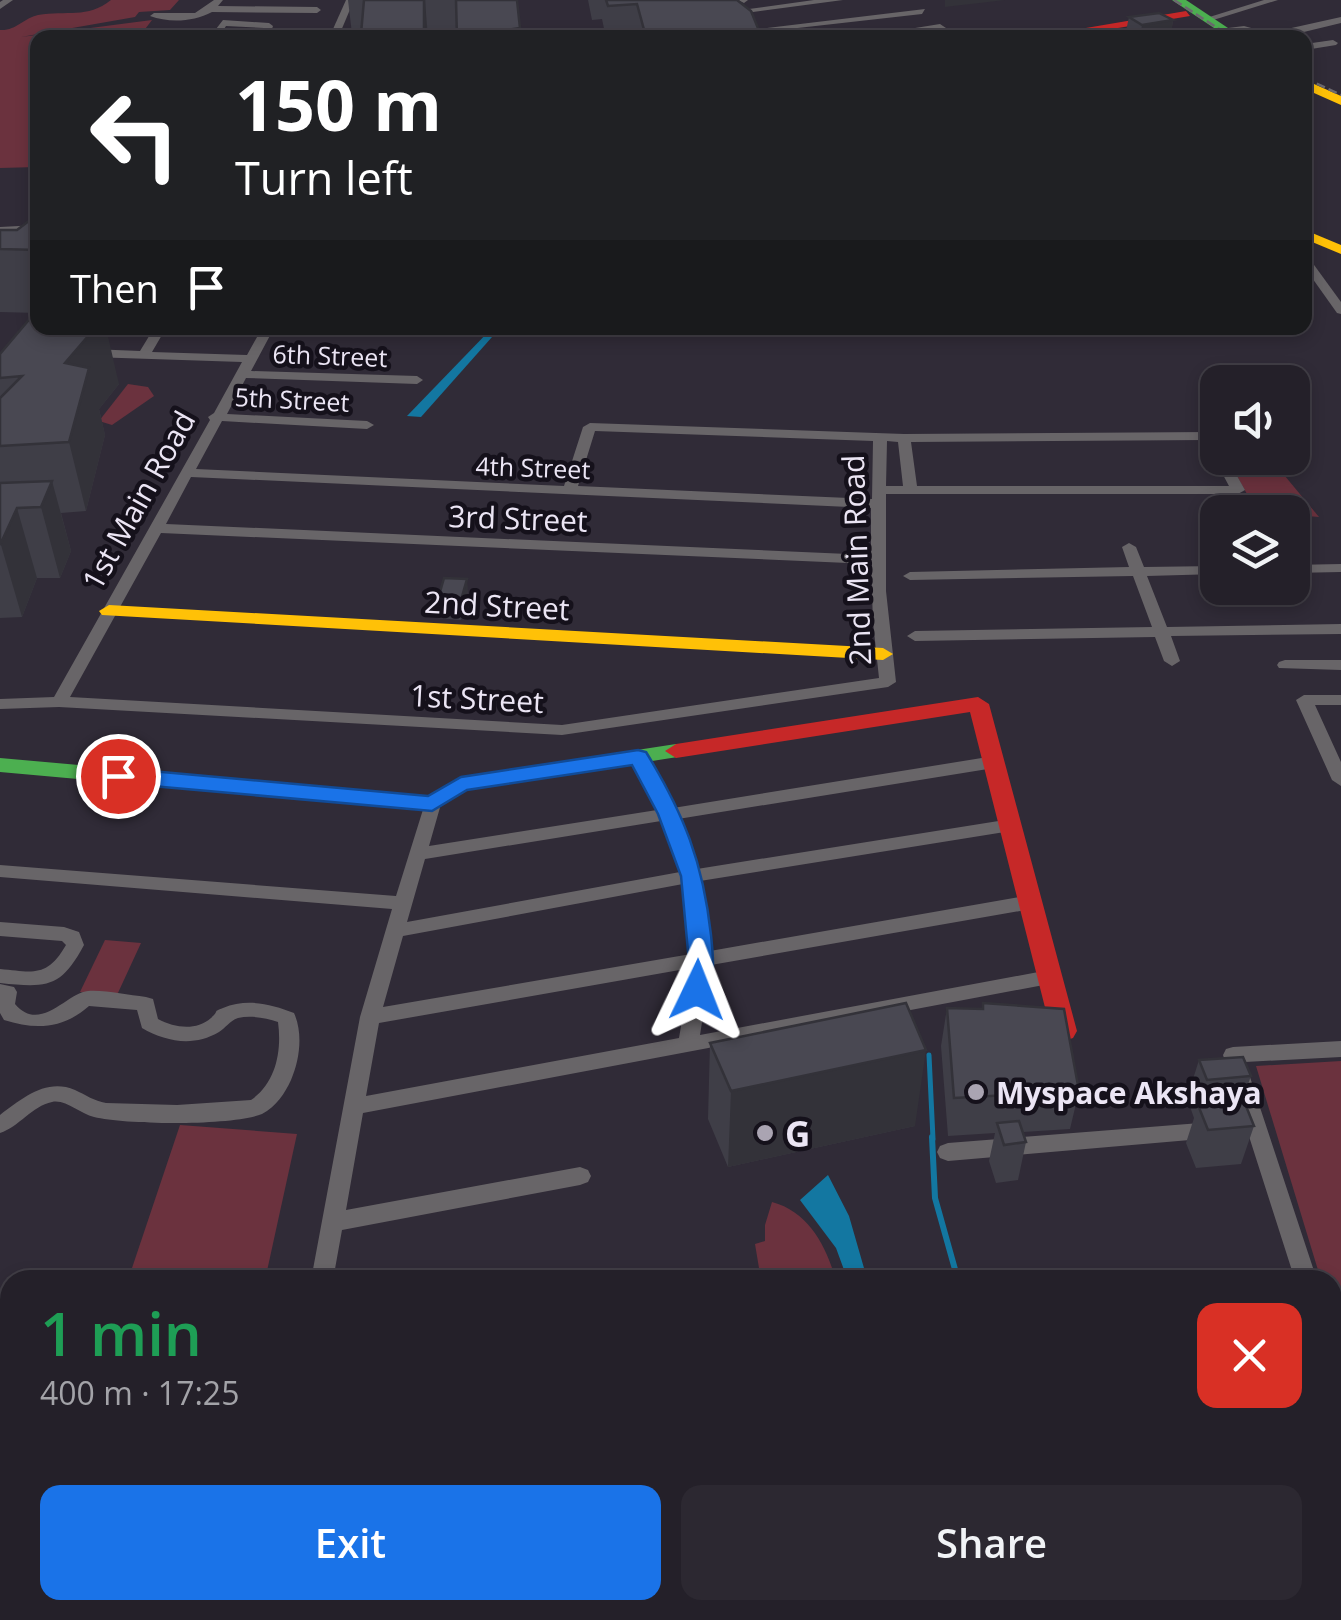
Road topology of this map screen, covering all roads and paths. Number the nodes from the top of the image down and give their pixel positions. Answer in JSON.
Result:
{"nodes":[{"id":1,"x":9,"y":0,"type":"edge"},
{"id":2,"x":350,"y":0,"type":"edge"},
{"id":3,"x":839,"y":0,"type":"edge"},
{"id":4,"x":1165,"y":0,"type":"edge"},
{"id":5,"x":1274,"y":0,"type":"edge"},
{"id":6,"x":814,"y":2,"type":"junction"},
{"id":7,"x":905,"y":2,"type":"edge"},
{"id":8,"x":215,"y":4,"type":"edge"},
{"id":9,"x":0,"y":6,"type":"edge"},
{"id":10,"x":317,"y":10,"type":"dead end"},
{"id":11,"x":922,"y":11,"type":"junction"},
{"id":12,"x":154,"y":16,"type":"dead end"},
{"id":13,"x":192,"y":18,"type":"junction"},
{"id":14,"x":830,"y":18,"type":"junction"},
{"id":15,"x":860,"y":18,"type":"junction"},
{"id":16,"x":1341,"y":20,"type":"edge"},
{"id":17,"x":1209,"y":23,"type":"edge"},
{"id":18,"x":795,"y":26,"type":"junction"},
{"id":19,"x":771,"y":28,"type":"dead end"},
{"id":20,"x":183,"y":30,"type":"edge"},
{"id":21,"x":218,"y":30,"type":"edge"},
{"id":22,"x":267,"y":30,"type":"edge"},
{"id":23,"x":336,"y":30,"type":"edge"},
{"id":24,"x":799,"y":30,"type":"edge"},
{"id":25,"x":841,"y":30,"type":"edge"},
{"id":26,"x":875,"y":30,"type":"edge"},
{"id":27,"x":956,"y":30,"type":"edge"},
{"id":28,"x":1126,"y":30,"type":"edge"},
{"id":29,"x":1240,"y":30,"type":"edge"},
{"id":30,"x":1300,"y":30,"type":"edge"},
{"id":31,"x":1332,"y":43,"type":"dead end"},
{"id":32,"x":1312,"y":46,"type":"edge"},
{"id":33,"x":1312,"y":84,"type":"edge"},
{"id":34,"x":1341,"y":98,"type":"edge"},
{"id":35,"x":30,"y":225,"type":"edge"},
{"id":36,"x":0,"y":227,"type":"edge"},
{"id":37,"x":1312,"y":240,"type":"edge"},
{"id":38,"x":1341,"y":250,"type":"edge"},
{"id":39,"x":1312,"y":270,"type":"edge"},
{"id":40,"x":1341,"y":310,"type":"edge"},
{"id":41,"x":156,"y":335,"type":"edge"},
{"id":42,"x":264,"y":335,"type":"edge"},
{"id":43,"x":72,"y":352,"type":"edge"},
{"id":44,"x":144,"y":355,"type":"junction"},
{"id":45,"x":250,"y":359,"type":"junction"},
{"id":46,"x":240,"y":374,"type":"junction"},
{"id":47,"x":417,"y":380,"type":"dead end"},
{"id":48,"x":215,"y":417,"type":"junction"},
{"id":49,"x":366,"y":426,"type":"dead end"},
{"id":50,"x":1200,"y":436,"type":"edge"},
{"id":51,"x":880,"y":437,"type":"junction"},
{"id":52,"x":904,"y":438,"type":"junction"},
{"id":53,"x":184,"y":473,"type":"junction"},
{"id":54,"x":1230,"y":475,"type":"edge"},
{"id":55,"x":569,"y":491,"type":"junction"},
{"id":56,"x":911,"y":491,"type":"junction"},
{"id":57,"x":879,"y":497,"type":"junction"},
{"id":58,"x":154,"y":528,"type":"junction"},
{"id":59,"x":1129,"y":547,"type":"dead end"},
{"id":60,"x":880,"y":560,"type":"junction"},
{"id":61,"x":1341,"y":568,"type":"edge"},
{"id":62,"x":1310,"y":569,"type":"edge"},
{"id":63,"x":1200,"y":570,"type":"edge"},
{"id":64,"x":1138,"y":572,"type":"junction"},
{"id":65,"x":910,"y":576,"type":"dead end"},
{"id":66,"x":109,"y":610,"type":"junction"},
{"id":67,"x":1341,"y":630,"type":"edge"},
{"id":68,"x":1162,"y":632,"type":"junction"},
{"id":69,"x":915,"y":636,"type":"dead end"},
{"id":70,"x":883,"y":654,"type":"junction"},
{"id":71,"x":1172,"y":660,"type":"dead end"},
{"id":72,"x":1341,"y":664,"type":"edge"},
{"id":73,"x":1285,"y":665,"type":"dead end"},
{"id":74,"x":888,"y":682,"type":"joint"},
{"id":75,"x":1341,"y":700,"type":"edge"},
{"id":76,"x":59,"y":702,"type":"junction"},
{"id":77,"x":0,"y":704,"type":"edge"},
{"id":78,"x":638,"y":757,"type":"junction"},
{"id":79,"x":994,"y":762,"type":"junction"},
{"id":80,"x":0,"y":765,"type":"edge"},
{"id":81,"x":1339,"y":770,"type":"edge"},
{"id":82,"x":432,"y":804,"type":"junction"},
{"id":83,"x":669,"y":814,"type":"junction"},
{"id":84,"x":1011,"y":825,"type":"junction"},
{"id":85,"x":420,"y":854,"type":"junction"},
{"id":86,"x":0,"y":870,"type":"edge"},
{"id":87,"x":692,"y":876,"type":"junction"},
{"id":88,"x":1032,"y":902,"type":"junction"},
{"id":89,"x":405,"y":903,"type":"junction"},
{"id":90,"x":0,"y":929,"type":"edge"},
{"id":91,"x":398,"y":930,"type":"junction"},
{"id":92,"x":702,"y":962,"type":"junction"},
{"id":93,"x":0,"y":976,"type":"edge"},
{"id":94,"x":1049,"y":977,"type":"junction"},
{"id":95,"x":0,"y":991,"type":"edge"},
{"id":96,"x":370,"y":1017,"type":"junction"},
{"id":97,"x":1064,"y":1031,"type":"edge"},
{"id":98,"x":688,"y":1044,"type":"junction"},
{"id":99,"x":1341,"y":1049,"type":"edge"},
{"id":100,"x":354,"y":1106,"type":"junction"},
{"id":101,"x":0,"y":1125,"type":"edge"},
{"id":102,"x":1258,"y":1125,"type":"junction"},
{"id":103,"x":948,"y":1152,"type":"dead end"},
{"id":104,"x":580,"y":1176,"type":"dead end"},
{"id":105,"x":333,"y":1222,"type":"junction"},
{"id":106,"x":324,"y":1270,"type":"edge"},
{"id":107,"x":1303,"y":1270,"type":"edge"}],
"edges":[{"from":1,"to":9,"type":"street"},
{"from":2,"to":23,"type":"street"},
{"from":3,"to":6,"type":"street"},
{"from":4,"to":17,"type":"street"},
{"from":5,"to":17,"type":"street"},
{"from":6,"to":14,"type":"street"},
{"from":6,"to":14,"type":"street"},
{"from":7,"to":11,"type":"street"},
{"from":7,"to":14,"type":"street"},
{"from":8,"to":10,"type":"street"},
{"from":8,"to":13,"type":"street"},
{"from":11,"to":15,"type":"street"},
{"from":11,"to":27,"type":"street"},
{"from":12,"to":13,"type":"street"},
{"from":13,"to":20,"type":"street"},
{"from":14,"to":15,"type":"street"},
{"from":14,"to":18,"type":"street"},
{"from":14,"to":25,"type":"street"},
{"from":15,"to":26,"type":"street"},
{"from":16,"to":30,"type":"street"},
{"from":17,"to":28,"type":"street"},
{"from":17,"to":29,"type":"street"},
{"from":18,"to":19,"type":"street"},
{"from":18,"to":24,"type":"street"},
{"from":21,"to":22,"type":"street"},
{"from":31,"to":32,"type":"street"},
{"from":33,"to":34,"type":"street"},
{"from":35,"to":36,"type":"street"},
{"from":37,"to":38,"type":"street"},
{"from":39,"to":40,"type":"street"},
{"from":41,"to":44,"type":"street"},
{"from":42,"to":45,"type":"street","name":"1st Main Road"},
{"from":43,"to":44,"type":"street"},
{"from":44,"to":45,"type":"street"},
{"from":45,"to":46,"type":"street","name":"1st Main Road"},
{"from":46,"to":47,"type":"street","name":"6th Street"},
{"from":46,"to":48,"type":"street","name":"1st Main Road"},
{"from":48,"to":49,"type":"street","name":"5th Street"},
{"from":48,"to":53,"type":"street","name":"1st Main Road"},
{"from":50,"to":52,"type":"street"},
{"from":51,"to":52,"type":"street"},
{"from":51,"to":55,"type":"street"},
{"from":51,"to":57,"type":"street","name":"2nd Main Road"},
{"from":52,"to":56,"type":"street"},
{"from":53,"to":55,"type":"street","name":"4th Street"},
{"from":53,"to":58,"type":"street","name":"1st Main Road"},
{"from":54,"to":56,"type":"street","name":"4th Street"},
{"from":55,"to":57,"type":"street","name":"4th Street"},
{"from":56,"to":57,"type":"street","name":"4th Street"},
{"from":57,"to":60,"type":"street","name":"2nd Main Road"},
{"from":58,"to":60,"type":"street","name":"3rd Street"},
{"from":58,"to":66,"type":"street","name":"1st Main Road"},
{"from":59,"to":64,"type":"street"},
{"from":60,"to":70,"type":"street","name":"2nd Main Road"},
{"from":61,"to":62,"type":"street"},
{"from":63,"to":64,"type":"street"},
{"from":64,"to":65,"type":"street"},
{"from":64,"to":68,"type":"street"},
{"from":66,"to":70,"type":"street","name":"2nd Street"},
{"from":66,"to":76,"type":"street","name":"1st Main Road"},
{"from":67,"to":68,"type":"street"},
{"from":68,"to":69,"type":"street"},
{"from":68,"to":71,"type":"street"},
{"from":70,"to":74,"type":"street","name":"2nd Main Road"},
{"from":72,"to":73,"type":"street"},
{"from":74,"to":76,"type":"street","name":"1st Street"},
{"from":75,"to":81,"type":"street"},
{"from":76,"to":77,"type":"street","name":"1st Street"},
{"from":78,"to":79,"type":"street"},
{"from":78,"to":82,"type":"street"},
{"from":78,"to":83,"type":"street"},
{"from":79,"to":83,"type":"street"},
{"from":79,"to":84,"type":"street"},
{"from":80,"to":82,"type":"street"},
{"from":82,"to":85,"type":"street"},
{"from":83,"to":85,"type":"street"},
{"from":83,"to":87,"type":"street"},
{"from":84,"to":87,"type":"street"},
{"from":84,"to":88,"type":"street"},
{"from":85,"to":89,"type":"street"},
{"from":86,"to":89,"type":"street"},
{"from":87,"to":91,"type":"street"},
{"from":87,"to":92,"type":"street"},
{"from":88,"to":92,"type":"street"},
{"from":88,"to":94,"type":"street"},
{"from":89,"to":91,"type":"street"},
{"from":90,"to":93,"type":"street"},
{"from":91,"to":96,"type":"street"},
{"from":92,"to":96,"type":"street"},
{"from":92,"to":98,"type":"street"},
{"from":94,"to":97,"type":"street"},
{"from":94,"to":98,"type":"street"},
{"from":95,"to":101,"type":"street"},
{"from":96,"to":100,"type":"street"},
{"from":98,"to":100,"type":"street"},
{"from":99,"to":102,"type":"street"},
{"from":100,"to":105,"type":"street"},
{"from":102,"to":103,"type":"street"},
{"from":102,"to":107,"type":"street"},
{"from":104,"to":105,"type":"street"},
{"from":105,"to":106,"type":"street"}]}
